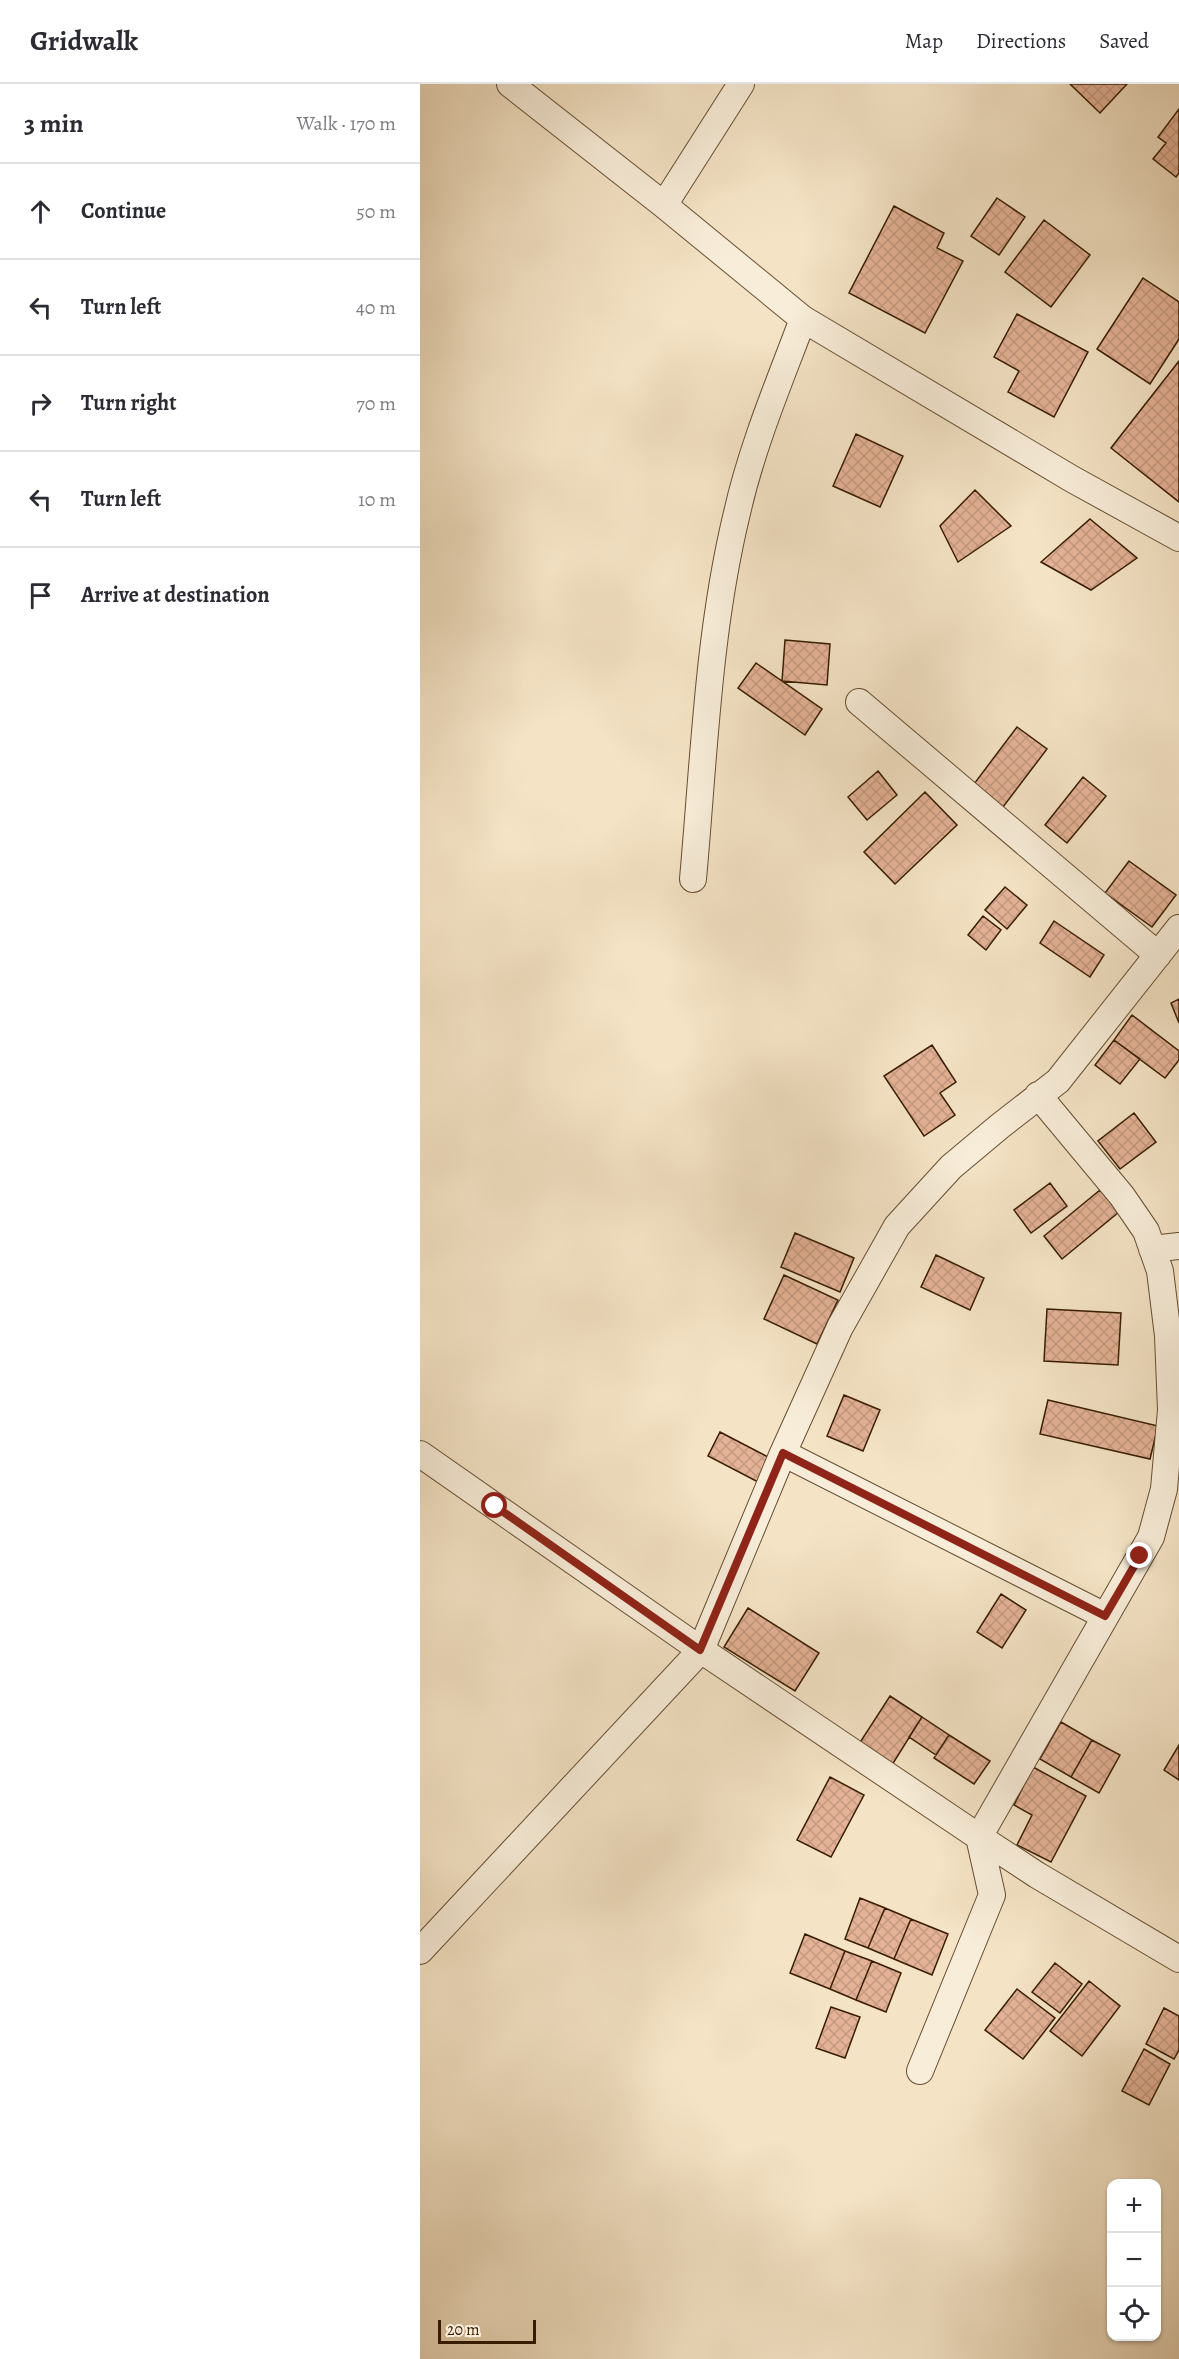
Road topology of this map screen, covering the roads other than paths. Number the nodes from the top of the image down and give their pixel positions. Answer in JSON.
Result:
{"nodes":[{"id":1,"x":510,"y":84,"type":"edge"},
{"id":2,"x":741,"y":84,"type":"edge"},
{"id":3,"x":664,"y":205,"type":"junction"},
{"id":4,"x":803,"y":319,"type":"junction"},
{"id":5,"x":1179,"y":538,"type":"edge"},
{"id":6,"x":859,"y":702,"type":"dead end"},
{"id":7,"x":693,"y":879,"type":"dead end"},
{"id":8,"x":1179,"y":928,"type":"edge"},
{"id":9,"x":1158,"y":955,"type":"junction"},
{"id":10,"x":1038,"y":1095,"type":"junction"},
{"id":11,"x":1179,"y":1246,"type":"edge"},
{"id":12,"x":1152,"y":1249,"type":"junction"},
{"id":13,"x":783,"y":1453,"type":"junction"},
{"id":14,"x":420,"y":1454,"type":"edge"},
{"id":15,"x":1105,"y":1616,"type":"junction"},
{"id":16,"x":700,"y":1650,"type":"junction"},
{"id":17,"x":980,"y":1837,"type":"junction"},
{"id":18,"x":420,"y":1951,"type":"edge"},
{"id":19,"x":1179,"y":1959,"type":"edge"},
{"id":20,"x":920,"y":2071,"type":"dead end"}],
"edges":[{"from":1,"to":3,"type":"street"},
{"from":2,"to":3,"type":"street"},
{"from":3,"to":4,"type":"street"},
{"from":4,"to":5,"type":"street"},
{"from":4,"to":7,"type":"street"},
{"from":6,"to":9,"type":"street"},
{"from":8,"to":9,"type":"street"},
{"from":9,"to":10,"type":"street"},
{"from":10,"to":12,"type":"street"},
{"from":10,"to":13,"type":"street"},
{"from":11,"to":12,"type":"street"},
{"from":12,"to":15,"type":"street"},
{"from":13,"to":15,"type":"street"},
{"from":13,"to":16,"type":"street"},
{"from":14,"to":16,"type":"street"},
{"from":15,"to":17,"type":"street"},
{"from":16,"to":17,"type":"street"},
{"from":16,"to":18,"type":"street"},
{"from":17,"to":19,"type":"street"},
{"from":17,"to":20,"type":"street"}]}
